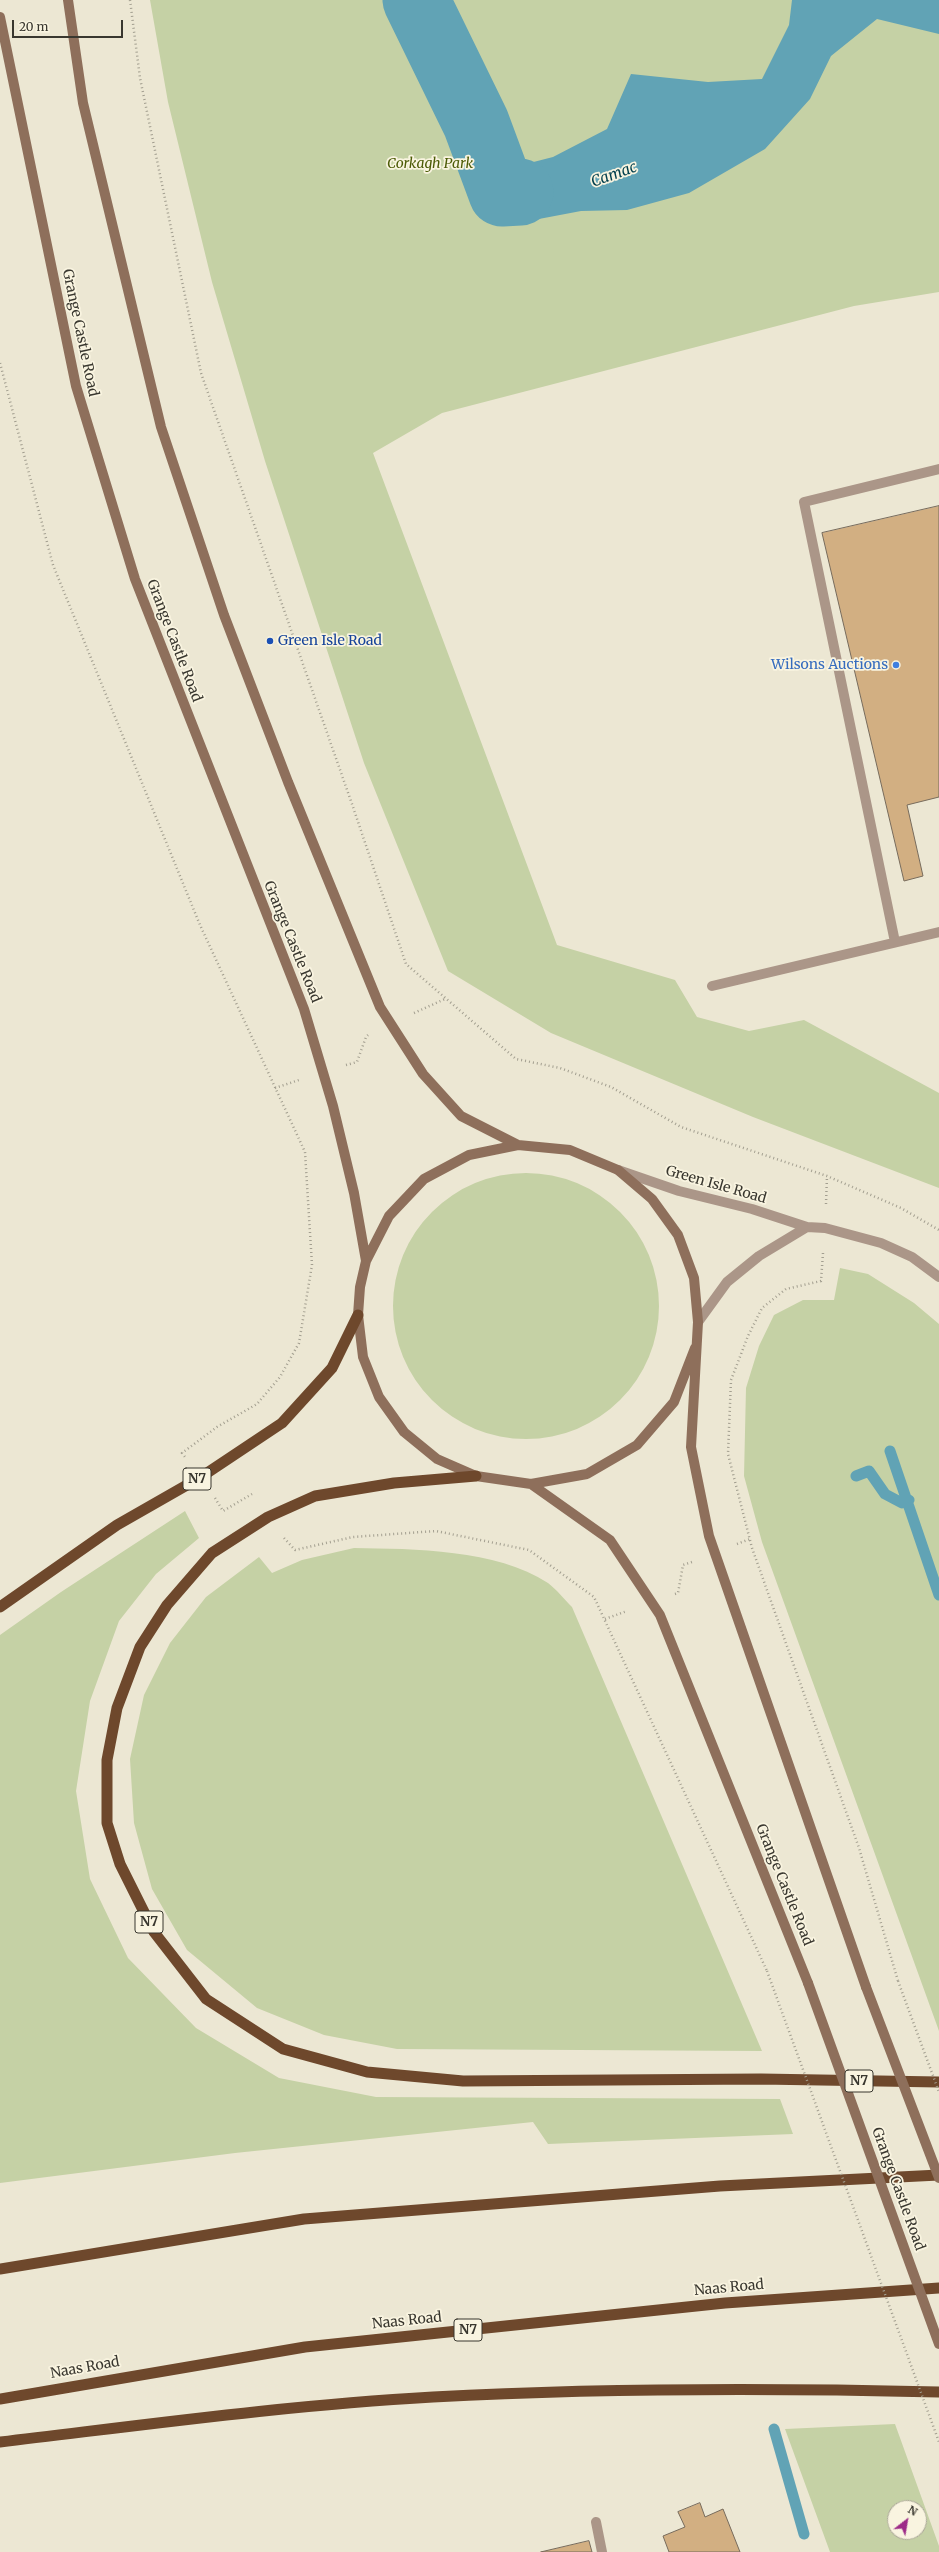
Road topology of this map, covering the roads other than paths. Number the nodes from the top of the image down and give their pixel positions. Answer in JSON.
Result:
{"nodes":[{"id":1,"x":68,"y":0,"type":"edge"},
{"id":2,"x":0,"y":17,"type":"edge"},
{"id":3,"x":939,"y":469,"type":"edge"},
{"id":4,"x":939,"y":932,"type":"edge"},
{"id":5,"x":895,"y":942,"type":"junction"},
{"id":6,"x":712,"y":986,"type":"dead end"},
{"id":7,"x":518,"y":1145,"type":"junction"},
{"id":8,"x":618,"y":1170,"type":"junction"},
{"id":9,"x":807,"y":1227,"type":"junction"},
{"id":10,"x":366,"y":1261,"type":"junction"},
{"id":11,"x":939,"y":1277,"type":"edge"},
{"id":12,"x":358,"y":1315,"type":"junction"},
{"id":13,"x":698,"y":1322,"type":"junction"},
{"id":14,"x":695,"y":1348,"type":"junction"},
{"id":15,"x":476,"y":1476,"type":"junction"},
{"id":16,"x":530,"y":1484,"type":"junction"},
{"id":17,"x":0,"y":1607,"type":"edge"},
{"id":18,"x":939,"y":2082,"type":"edge"},
{"id":19,"x":939,"y":2176,"type":"edge"},
{"id":20,"x":0,"y":2269,"type":"edge"},
{"id":21,"x":939,"y":2288,"type":"edge"},
{"id":22,"x":939,"y":2344,"type":"edge"},
{"id":23,"x":939,"y":2392,"type":"edge"},
{"id":24,"x":0,"y":2399,"type":"edge"},
{"id":25,"x":0,"y":2442,"type":"edge"},
{"id":26,"x":596,"y":2522,"type":"dead end"},
{"id":27,"x":602,"y":2552,"type":"edge"}],
"edges":[{"from":1,"to":7,"type":"main road","name":"Grange Castle Road"},
{"from":2,"to":10,"type":"main road","name":"Grange Castle Road"},
{"from":3,"to":5,"type":"street"},
{"from":4,"to":5,"type":"street"},
{"from":5,"to":6,"type":"street"},
{"from":7,"to":8,"type":"main road","name":"Grange Castle Road"},
{"from":7,"to":10,"type":"main road","name":"Grange Castle Road"},
{"from":8,"to":9,"type":"street","name":"Green Isle Road"},
{"from":8,"to":13,"type":"main road","name":"Grange Castle Road"},
{"from":9,"to":11,"type":"street","name":"Green Isle Road"},
{"from":9,"to":13,"type":"street"},
{"from":10,"to":12,"type":"main road","name":"Grange Castle Road"},
{"from":12,"to":15,"type":"main road","name":"Grange Castle Road"},
{"from":12,"to":17,"type":"highway","number":"N7"},
{"from":13,"to":14,"type":"main road","name":"Grange Castle Road"},
{"from":14,"to":16,"type":"main road","name":"Grange Castle Road"},
{"from":14,"to":19,"type":"main road","name":"Grange Castle Road","bridge":true},
{"from":15,"to":16,"type":"main road","name":"Grange Castle Road"},
{"from":15,"to":18,"type":"highway","number":"N7"},
{"from":16,"to":22,"type":"main road","name":"Grange Castle Road","bridge":true},
{"from":19,"to":20,"type":"highway"},
{"from":21,"to":24,"type":"highway","name":"Naas Road","number":"N7"},
{"from":23,"to":25,"type":"highway"},
{"from":26,"to":27,"type":"street"}]}
